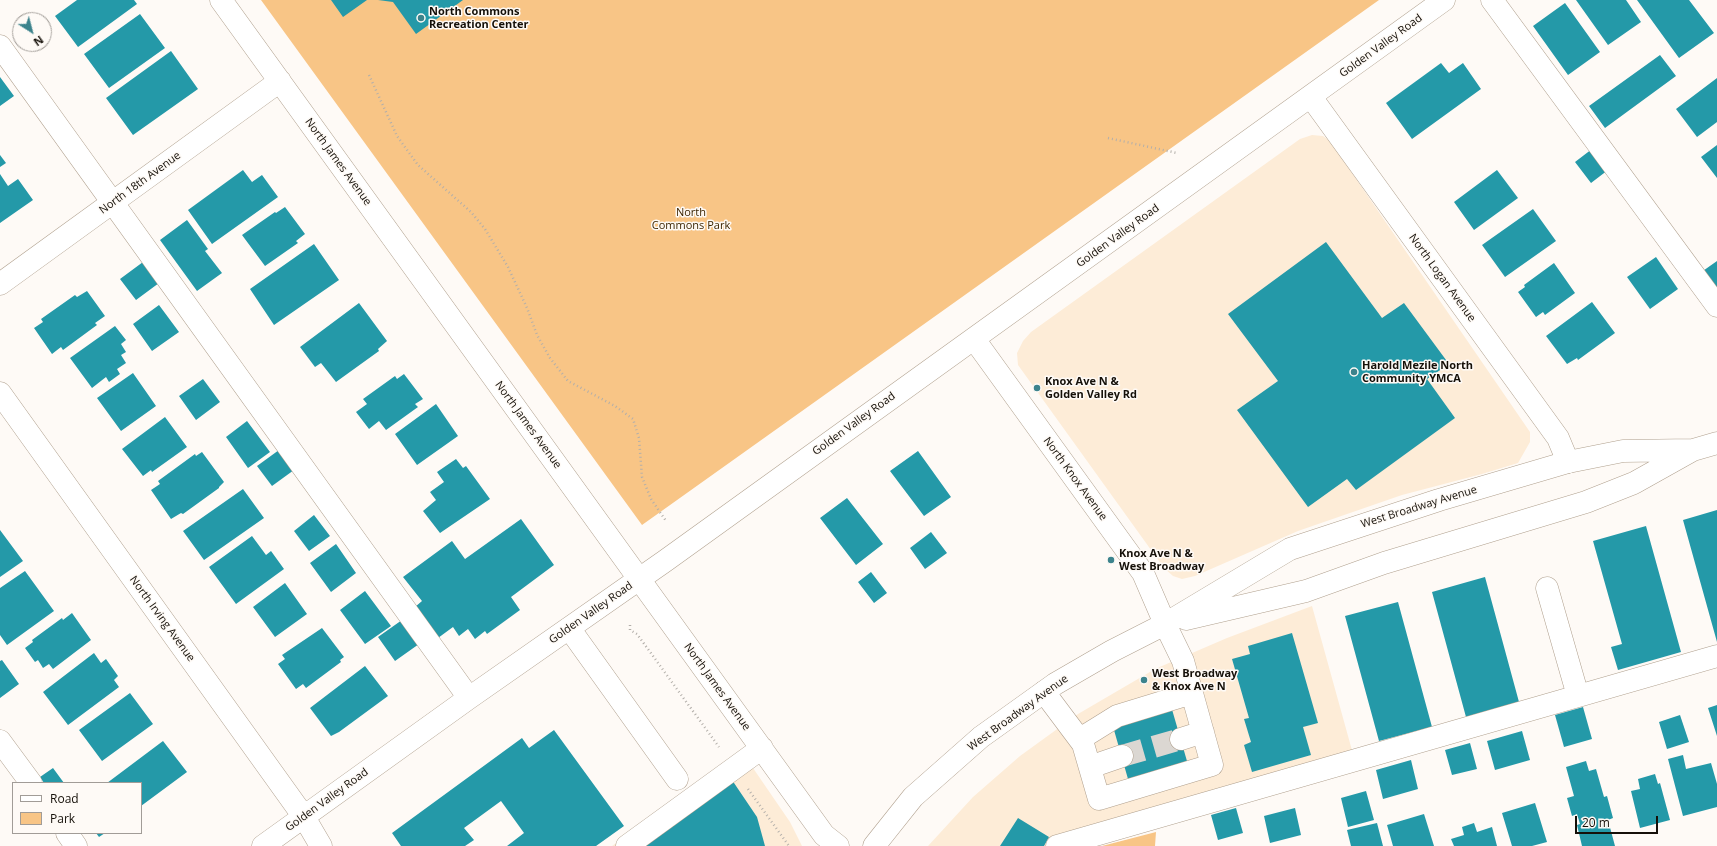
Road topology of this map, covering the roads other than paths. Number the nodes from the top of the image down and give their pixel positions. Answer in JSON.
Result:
{"nodes":[{"id":1,"x":221,"y":0,"type":"edge"},
{"id":2,"x":1444,"y":0,"type":"edge"},
{"id":3,"x":1492,"y":0,"type":"edge"},
{"id":4,"x":0,"y":46,"type":"edge"},
{"id":5,"x":280,"y":81,"type":"junction"},
{"id":6,"x":1311,"y":97,"type":"junction"},
{"id":7,"x":113,"y":202,"type":"junction"},
{"id":8,"x":0,"y":284,"type":"edge"},
{"id":9,"x":1717,"y":306,"type":"edge"},
{"id":10,"x":974,"y":339,"type":"junction"},
{"id":11,"x":0,"y":393,"type":"edge"},
{"id":12,"x":1717,"y":443,"type":"edge"},
{"id":13,"x":1693,"y":450,"type":"junction"},
{"id":14,"x":1568,"y":462,"type":"junction"},
{"id":15,"x":639,"y":579,"type":"junction"},
{"id":16,"x":1547,"y":588,"type":"dead end"},
{"id":17,"x":1165,"y":624,"type":"junction"},
{"id":18,"x":569,"y":628,"type":"junction"},
{"id":19,"x":1717,"y":656,"type":"edge"},
{"id":20,"x":1044,"y":692,"type":"junction"},
{"id":21,"x":1192,"y":693,"type":"junction"},
{"id":22,"x":1578,"y":696,"type":"junction"},
{"id":23,"x":469,"y":698,"type":"junction"},
{"id":24,"x":1203,"y":732,"type":"junction"},
{"id":25,"x":1080,"y":739,"type":"junction"},
{"id":26,"x":1181,"y":739,"type":"tunnel mouth"},
{"id":27,"x":0,"y":740,"type":"edge"},
{"id":28,"x":762,"y":748,"type":"junction"},
{"id":29,"x":1122,"y":756,"type":"tunnel mouth"},
{"id":30,"x":1090,"y":767,"type":"junction"},
{"id":31,"x":677,"y":780,"type":"dead end"},
{"id":32,"x":30,"y":782,"type":"edge"},
{"id":33,"x":304,"y":817,"type":"junction"},
{"id":34,"x":68,"y":834,"type":"edge"},
{"id":35,"x":76,"y":846,"type":"edge"},
{"id":36,"x":262,"y":846,"type":"edge"},
{"id":37,"x":321,"y":846,"type":"edge"},
{"id":38,"x":627,"y":846,"type":"edge"},
{"id":39,"x":838,"y":846,"type":"edge"},
{"id":40,"x":874,"y":846,"type":"edge"},
{"id":41,"x":1057,"y":846,"type":"edge"}],
"edges":[{"from":1,"to":5,"type":"street","name":"North James Avenue"},
{"from":2,"to":6,"type":"street","name":"Golden Valley Road"},
{"from":3,"to":9,"type":"street"},
{"from":4,"to":7,"type":"street"},
{"from":5,"to":7,"type":"street","name":"North 18th Avenue"},
{"from":5,"to":15,"type":"street","name":"North James Avenue"},
{"from":6,"to":10,"type":"street","name":"Golden Valley Road"},
{"from":6,"to":14,"type":"street","name":"North Logan Avenue"},
{"from":7,"to":8,"type":"street","name":"North 18th Avenue"},
{"from":7,"to":23,"type":"street"},
{"from":10,"to":15,"type":"street","name":"Golden Valley Road"},
{"from":10,"to":17,"type":"street","name":"North Knox Avenue"},
{"from":11,"to":33,"type":"street","name":"North Irving Avenue"},
{"from":12,"to":13,"type":"street","name":"West Broadway Avenue"},
{"from":13,"to":14,"type":"street","name":"West Broadway Avenue"},
{"from":13,"to":17,"type":"street","name":"West Broadway Avenue"},
{"from":14,"to":17,"type":"street","name":"West Broadway Avenue"},
{"from":15,"to":18,"type":"street","name":"Golden Valley Road"},
{"from":15,"to":28,"type":"street","name":"North James Avenue"},
{"from":16,"to":22,"type":"street"},
{"from":17,"to":20,"type":"street","name":"West Broadway Avenue"},
{"from":17,"to":21,"type":"street","name":"North Knox Avenue"},
{"from":18,"to":23,"type":"street","name":"Golden Valley Road"},
{"from":18,"to":31,"type":"street"},
{"from":19,"to":22,"type":"street"},
{"from":20,"to":25,"type":"street"},
{"from":20,"to":40,"type":"street","name":"West Broadway Avenue"},
{"from":21,"to":24,"type":"street","name":"North Knox Avenue"},
{"from":21,"to":25,"type":"street"},
{"from":22,"to":41,"type":"street"},
{"from":23,"to":33,"type":"street","name":"Golden Valley Road"},
{"from":24,"to":26,"type":"street"},
{"from":24,"to":30,"type":"street","name":"North Knox Avenue"},
{"from":25,"to":30,"type":"street"},
{"from":27,"to":32,"type":"street"},
{"from":28,"to":38,"type":"street"},
{"from":28,"to":39,"type":"street","name":"North James Avenue"},
{"from":29,"to":30,"type":"street"},
{"from":33,"to":36,"type":"street","name":"Golden Valley Road"},
{"from":33,"to":37,"type":"street","name":"North Irving Avenue"},
{"from":34,"to":35,"type":"street"}]}
